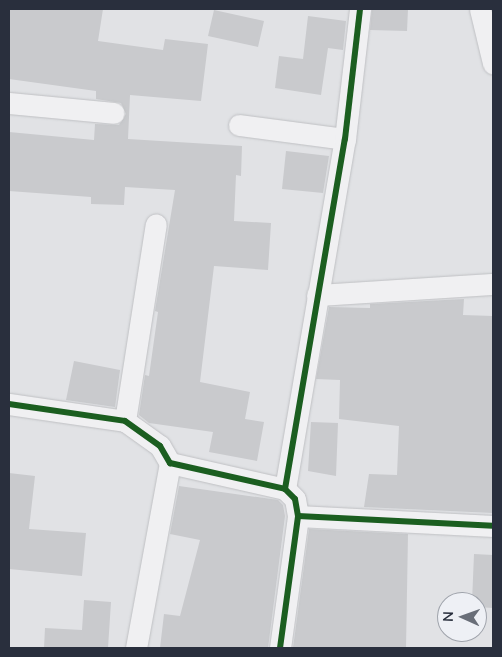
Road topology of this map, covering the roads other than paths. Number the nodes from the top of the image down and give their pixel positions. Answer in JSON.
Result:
{"nodes":[{"id":1,"x":360,"y":9,"type":"edge"},
{"id":2,"x":480,"y":9,"type":"edge"},
{"id":3,"x":493,"y":63,"type":"edge"},
{"id":4,"x":9,"y":103,"type":"edge"},
{"id":5,"x":114,"y":114,"type":"dead end"},
{"id":6,"x":240,"y":125,"type":"dead end"},
{"id":7,"x":345,"y":139,"type":"junction"},
{"id":8,"x":156,"y":224,"type":"dead end"},
{"id":9,"x":493,"y":284,"type":"edge"},
{"id":10,"x":317,"y":295,"type":"junction"},
{"id":11,"x":9,"y":404,"type":"edge"},
{"id":12,"x":125,"y":421,"type":"junction"},
{"id":13,"x":170,"y":463,"type":"junction"},
{"id":14,"x":285,"y":489,"type":"junction"},
{"id":15,"x":298,"y":516,"type":"junction"},
{"id":16,"x":493,"y":526,"type":"edge"},
{"id":17,"x":136,"y":648,"type":"edge"},
{"id":18,"x":280,"y":648,"type":"edge"}],
"edges":[{"from":1,"to":7,"type":"street"},
{"from":2,"to":3,"type":"street"},
{"from":4,"to":5,"type":"street"},
{"from":6,"to":7,"type":"street"},
{"from":7,"to":10,"type":"street"},
{"from":8,"to":12,"type":"street"},
{"from":9,"to":10,"type":"street"},
{"from":10,"to":14,"type":"street"},
{"from":11,"to":12,"type":"street"},
{"from":12,"to":13,"type":"street"},
{"from":13,"to":14,"type":"street"},
{"from":13,"to":17,"type":"street"},
{"from":14,"to":15,"type":"street"},
{"from":15,"to":16,"type":"street"},
{"from":15,"to":18,"type":"street"}]}
